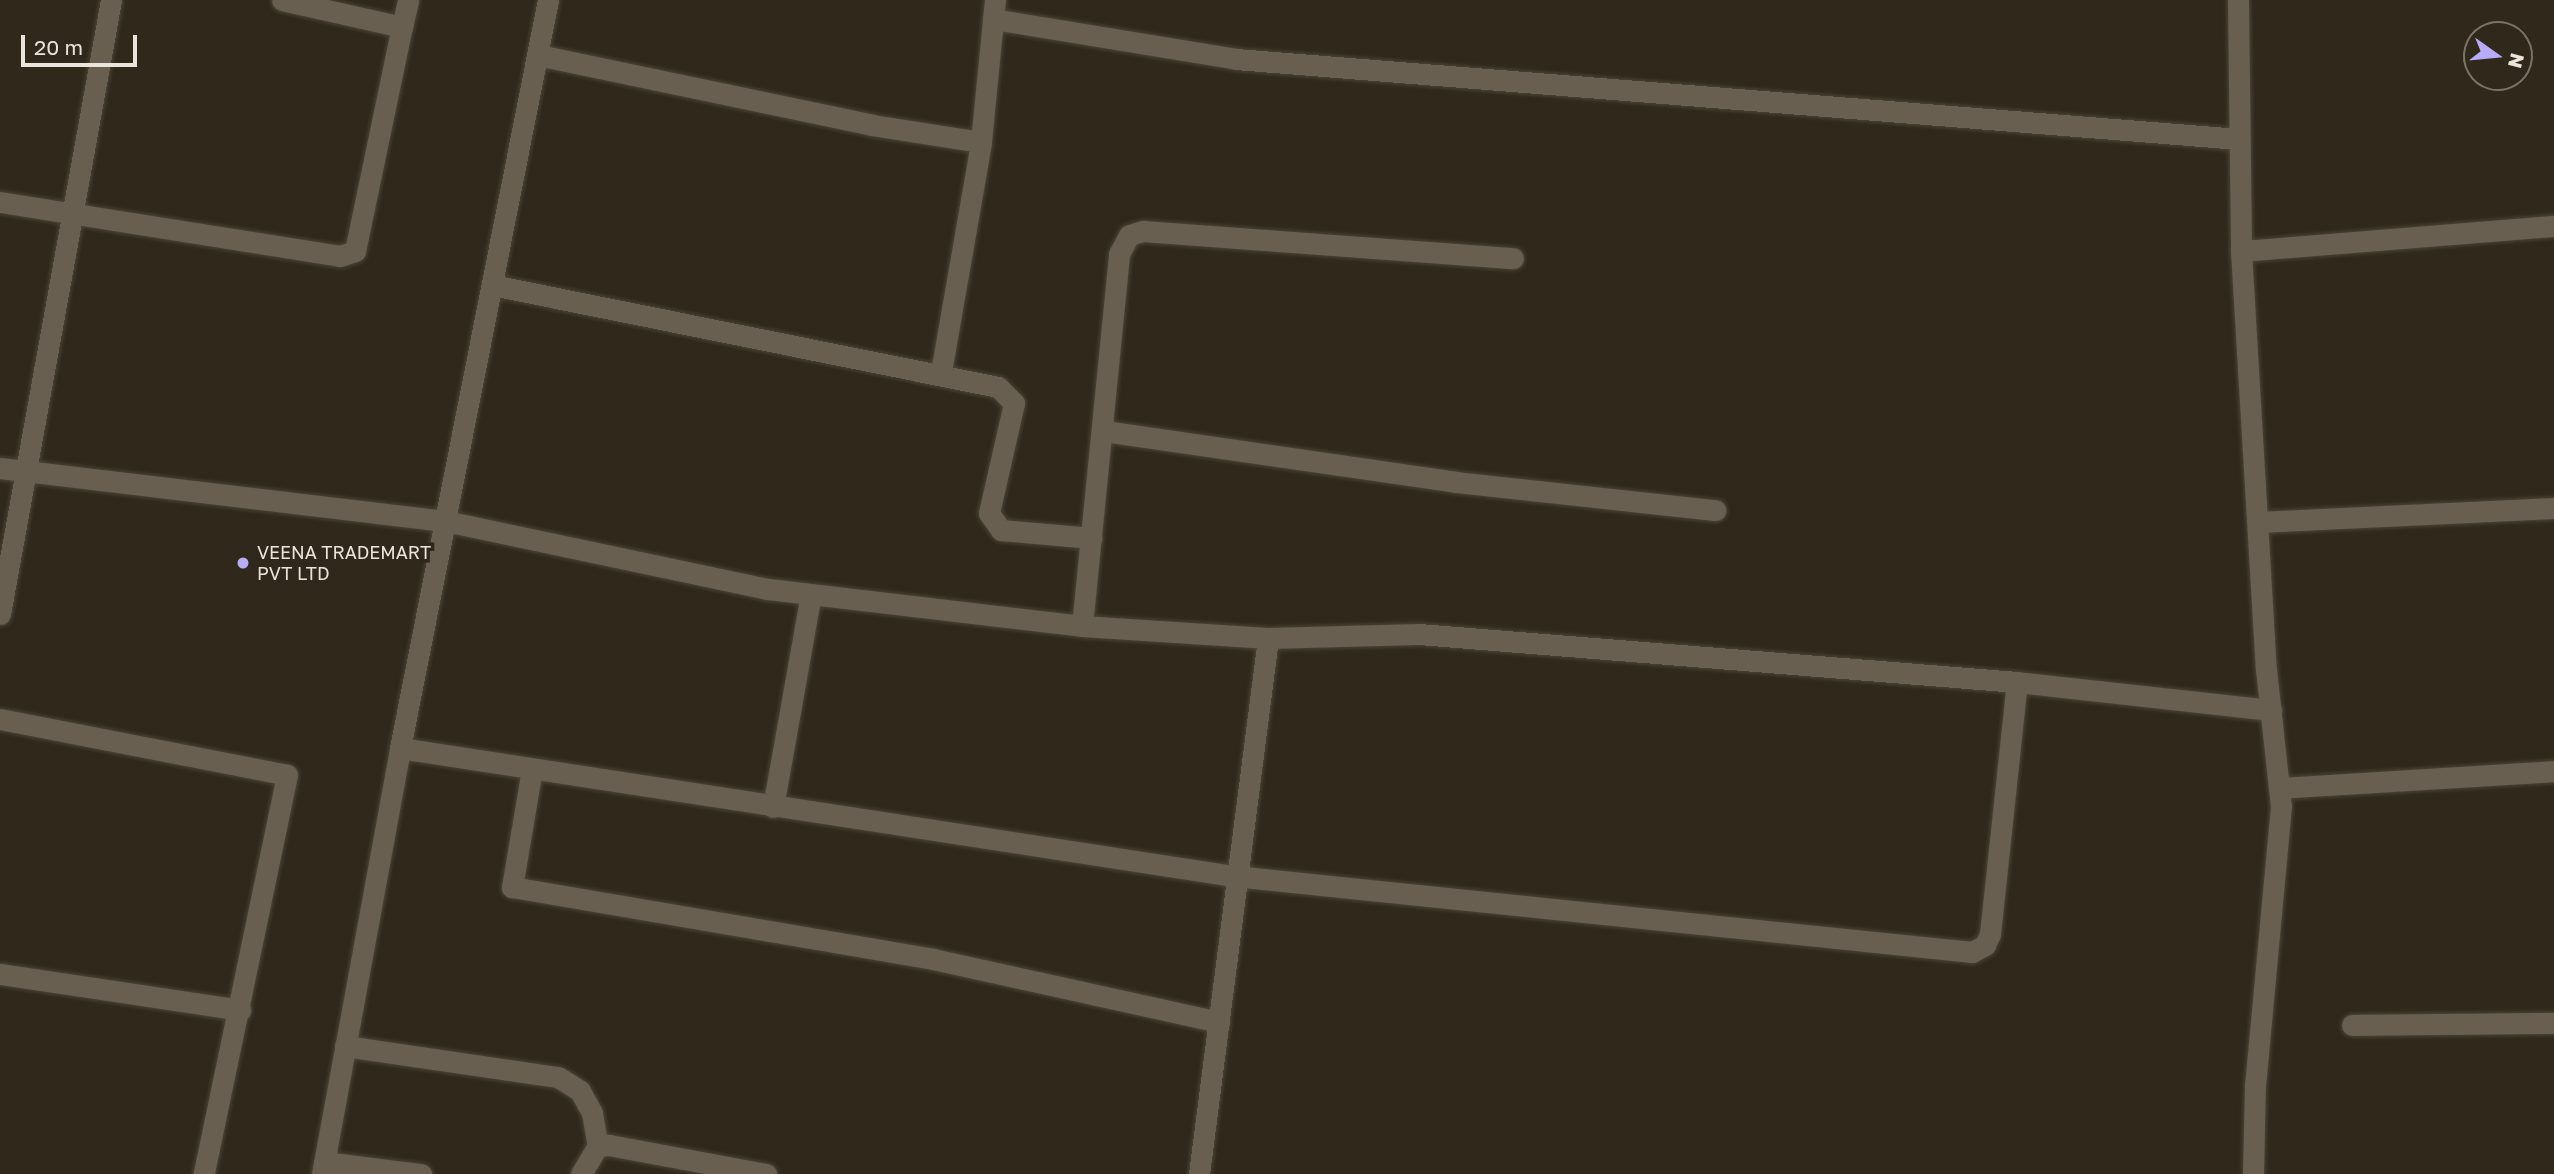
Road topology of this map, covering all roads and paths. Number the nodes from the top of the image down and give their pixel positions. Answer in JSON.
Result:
{"nodes":[{"id":1,"x":111,"y":0,"type":"edge"},
{"id":2,"x":282,"y":0,"type":"edge"},
{"id":3,"x":408,"y":0,"type":"edge"},
{"id":4,"x":548,"y":0,"type":"edge"},
{"id":5,"x":2238,"y":0,"type":"edge"},
{"id":6,"x":994,"y":10,"type":"edge"},
{"id":7,"x":402,"y":27,"type":"junction"},
{"id":8,"x":537,"y":55,"type":"junction"},
{"id":9,"x":2239,"y":139,"type":"junction"},
{"id":10,"x":981,"y":142,"type":"junction"},
{"id":11,"x":0,"y":202,"type":"edge"},
{"id":12,"x":71,"y":213,"type":"junction"},
{"id":13,"x":2554,"y":226,"type":"edge"},
{"id":14,"x":2241,"y":250,"type":"junction"},
{"id":15,"x":1513,"y":258,"type":"dead end"},
{"id":16,"x":492,"y":285,"type":"junction"},
{"id":17,"x":941,"y":372,"type":"junction"},
{"id":18,"x":1104,"y":431,"type":"junction"},
{"id":19,"x":0,"y":468,"type":"edge"},
{"id":20,"x":24,"y":474,"type":"junction"},
{"id":21,"x":2554,"y":508,"type":"edge"},
{"id":22,"x":1715,"y":510,"type":"dead end"},
{"id":23,"x":445,"y":521,"type":"junction"},
{"id":24,"x":2258,"y":522,"type":"junction"},
{"id":25,"x":1092,"y":538,"type":"junction"},
{"id":26,"x":811,"y":594,"type":"junction"},
{"id":27,"x":0,"y":614,"type":"edge"},
{"id":28,"x":1082,"y":626,"type":"junction"},
{"id":29,"x":1268,"y":638,"type":"junction"},
{"id":30,"x":2017,"y":682,"type":"junction"},
{"id":31,"x":2271,"y":710,"type":"junction"},
{"id":32,"x":0,"y":719,"type":"edge"},
{"id":33,"x":400,"y":748,"type":"junction"},
{"id":34,"x":532,"y":769,"type":"junction"},
{"id":35,"x":2554,"y":771,"type":"edge"},
{"id":36,"x":2279,"y":788,"type":"junction"},
{"id":37,"x":773,"y":807,"type":"junction"},
{"id":38,"x":1234,"y":876,"type":"junction"},
{"id":39,"x":0,"y":974,"type":"edge"},
{"id":40,"x":240,"y":1010,"type":"junction"},
{"id":41,"x":1219,"y":1022,"type":"junction"},
{"id":42,"x":2554,"y":1023,"type":"edge"},
{"id":43,"x":2353,"y":1026,"type":"dead end"},
{"id":44,"x":345,"y":1046,"type":"junction"},
{"id":45,"x":598,"y":1146,"type":"junction"},
{"id":46,"x":323,"y":1168,"type":"edge"},
{"id":47,"x":204,"y":1174,"type":"edge"},
{"id":48,"x":421,"y":1174,"type":"edge"},
{"id":49,"x":581,"y":1174,"type":"edge"},
{"id":50,"x":766,"y":1174,"type":"edge"},
{"id":51,"x":1199,"y":1174,"type":"edge"},
{"id":52,"x":2253,"y":1174,"type":"edge"}],
"edges":[{"from":1,"to":12,"type":"street"},
{"from":2,"to":7,"type":"street"},
{"from":3,"to":7,"type":"street"},
{"from":4,"to":8,"type":"street"},
{"from":5,"to":9,"type":"street"},
{"from":6,"to":9,"type":"street"},
{"from":6,"to":10,"type":"street"},
{"from":7,"to":12,"type":"street"},
{"from":8,"to":10,"type":"street"},
{"from":8,"to":16,"type":"street"},
{"from":9,"to":14,"type":"street"},
{"from":10,"to":17,"type":"street"},
{"from":11,"to":12,"type":"street"},
{"from":12,"to":20,"type":"street"},
{"from":13,"to":14,"type":"street"},
{"from":14,"to":24,"type":"street"},
{"from":15,"to":18,"type":"street"},
{"from":16,"to":17,"type":"street"},
{"from":16,"to":23,"type":"street"},
{"from":17,"to":25,"type":"street"},
{"from":18,"to":22,"type":"street"},
{"from":18,"to":25,"type":"street"},
{"from":19,"to":20,"type":"street"},
{"from":20,"to":23,"type":"street"},
{"from":20,"to":27,"type":"street"},
{"from":21,"to":24,"type":"street"},
{"from":23,"to":26,"type":"street"},
{"from":23,"to":33,"type":"street"},
{"from":24,"to":31,"type":"street"},
{"from":25,"to":28,"type":"street"},
{"from":26,"to":28,"type":"street"},
{"from":26,"to":37,"type":"street"},
{"from":28,"to":29,"type":"street"},
{"from":29,"to":30,"type":"street"},
{"from":29,"to":38,"type":"street"},
{"from":30,"to":31,"type":"street"},
{"from":30,"to":38,"type":"street"},
{"from":31,"to":36,"type":"street"},
{"from":32,"to":40,"type":"street"},
{"from":33,"to":34,"type":"street"},
{"from":33,"to":44,"type":"street"},
{"from":34,"to":37,"type":"street"},
{"from":34,"to":41,"type":"street"},
{"from":35,"to":36,"type":"street"},
{"from":36,"to":52,"type":"street"},
{"from":37,"to":38,"type":"street"},
{"from":38,"to":41,"type":"street"},
{"from":39,"to":40,"type":"street"},
{"from":40,"to":47,"type":"street"},
{"from":41,"to":51,"type":"street"},
{"from":42,"to":43,"type":"street"},
{"from":44,"to":45,"type":"street"},
{"from":44,"to":46,"type":"street"},
{"from":45,"to":49,"type":"street"},
{"from":45,"to":50,"type":"street"},
{"from":46,"to":48,"type":"street"}]}
